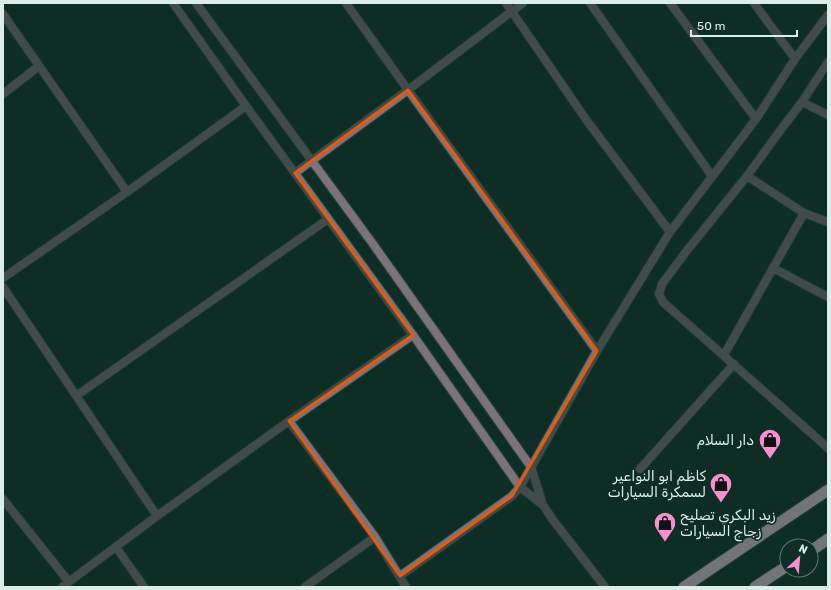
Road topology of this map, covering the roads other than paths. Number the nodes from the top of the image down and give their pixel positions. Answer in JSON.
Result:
{"nodes":[{"id":1,"x":172,"y":3,"type":"edge"},
{"id":2,"x":196,"y":3,"type":"edge"},
{"id":3,"x":346,"y":3,"type":"edge"},
{"id":4,"x":506,"y":3,"type":"edge"},
{"id":5,"x":523,"y":3,"type":"edge"},
{"id":6,"x":590,"y":3,"type":"edge"},
{"id":7,"x":670,"y":3,"type":"edge"},
{"id":8,"x":754,"y":3,"type":"edge"},
{"id":9,"x":512,"y":12,"type":"junction"},
{"id":10,"x":3,"y":14,"type":"edge"},
{"id":11,"x":828,"y":15,"type":"edge"},
{"id":12,"x":795,"y":59,"type":"junction"},
{"id":13,"x":828,"y":62,"type":"edge"},
{"id":14,"x":39,"y":66,"type":"junction"},
{"id":15,"x":408,"y":90,"type":"junction"},
{"id":16,"x":3,"y":94,"type":"edge"},
{"id":17,"x":802,"y":102,"type":"junction"},
{"id":18,"x":246,"y":106,"type":"junction"},
{"id":19,"x":828,"y":115,"type":"edge"},
{"id":20,"x":756,"y":119,"type":"junction"},
{"id":21,"x":311,"y":161,"type":"junction"},
{"id":22,"x":294,"y":173,"type":"junction"},
{"id":23,"x":712,"y":176,"type":"junction"},
{"id":24,"x":747,"y":176,"type":"junction"},
{"id":25,"x":127,"y":192,"type":"junction"},
{"id":26,"x":804,"y":213,"type":"junction"},
{"id":27,"x":328,"y":219,"type":"junction"},
{"id":28,"x":828,"y":222,"type":"edge"},
{"id":29,"x":670,"y":232,"type":"junction"},
{"id":30,"x":773,"y":268,"type":"junction"},
{"id":31,"x":3,"y":278,"type":"edge"},
{"id":32,"x":3,"y":287,"type":"edge"},
{"id":33,"x":828,"y":297,"type":"edge"},
{"id":34,"x":413,"y":335,"type":"junction"},
{"id":35,"x":597,"y":351,"type":"junction"},
{"id":36,"x":724,"y":355,"type":"junction"},
{"id":37,"x":734,"y":364,"type":"junction"},
{"id":38,"x":76,"y":396,"type":"junction"},
{"id":39,"x":289,"y":421,"type":"junction"},
{"id":40,"x":828,"y":448,"type":"edge"},
{"id":41,"x":531,"y":467,"type":"junction"},
{"id":42,"x":640,"y":469,"type":"dead end"},
{"id":43,"x":520,"y":487,"type":"junction"},
{"id":44,"x":828,"y":490,"type":"edge"},
{"id":45,"x":3,"y":499,"type":"edge"},
{"id":46,"x":543,"y":505,"type":"junction"},
{"id":47,"x":157,"y":516,"type":"junction"},
{"id":48,"x":375,"y":537,"type":"junction"},
{"id":49,"x":828,"y":539,"type":"edge"},
{"id":50,"x":819,"y":545,"type":"edge"},
{"id":51,"x":116,"y":547,"type":"junction"},
{"id":52,"x":779,"y":571,"type":"edge"},
{"id":53,"x":400,"y":576,"type":"junction"},
{"id":54,"x":69,"y":582,"type":"junction"},
{"id":55,"x":62,"y":587,"type":"edge"},
{"id":56,"x":144,"y":587,"type":"edge"},
{"id":57,"x":305,"y":587,"type":"edge"},
{"id":58,"x":406,"y":587,"type":"edge"},
{"id":59,"x":605,"y":587,"type":"edge"},
{"id":60,"x":684,"y":587,"type":"edge"},
{"id":61,"x":755,"y":587,"type":"edge"}],
"edges":[{"from":1,"to":18,"type":"street"},
{"from":2,"to":21,"type":"street"},
{"from":3,"to":15,"type":"street"},
{"from":4,"to":9,"type":"street"},
{"from":5,"to":9,"type":"street"},
{"from":6,"to":23,"type":"street"},
{"from":7,"to":20,"type":"street"},
{"from":8,"to":12,"type":"street"},
{"from":9,"to":15,"type":"street"},
{"from":9,"to":29,"type":"street"},
{"from":10,"to":14,"type":"street"},
{"from":11,"to":12,"type":"street"},
{"from":12,"to":20,"type":"street"},
{"from":13,"to":17,"type":"street"},
{"from":14,"to":16,"type":"street"},
{"from":14,"to":25,"type":"street"},
{"from":15,"to":21,"type":"street"},
{"from":15,"to":35,"type":"street"},
{"from":17,"to":19,"type":"street"},
{"from":17,"to":24,"type":"street"},
{"from":18,"to":22,"type":"street"},
{"from":18,"to":25,"type":"street"},
{"from":20,"to":23,"type":"street"},
{"from":21,"to":22,"type":"street"},
{"from":21,"to":41,"type":"street"},
{"from":22,"to":27,"type":"street"},
{"from":23,"to":29,"type":"street"},
{"from":24,"to":26,"type":"street"},
{"from":24,"to":36,"type":"street"},
{"from":25,"to":31,"type":"street"},
{"from":26,"to":28,"type":"street"},
{"from":26,"to":30,"type":"street"},
{"from":27,"to":34,"type":"street"},
{"from":27,"to":38,"type":"street"},
{"from":29,"to":35,"type":"street"},
{"from":30,"to":33,"type":"street"},
{"from":30,"to":36,"type":"street"},
{"from":32,"to":38,"type":"street"},
{"from":34,"to":39,"type":"street"},
{"from":34,"to":43,"type":"street"},
{"from":35,"to":41,"type":"street"},
{"from":36,"to":37,"type":"street"},
{"from":37,"to":40,"type":"street"},
{"from":37,"to":42,"type":"street"},
{"from":38,"to":47,"type":"street"},
{"from":39,"to":47,"type":"street"},
{"from":39,"to":48,"type":"street"},
{"from":41,"to":43,"type":"street"},
{"from":41,"to":46,"type":"street"},
{"from":43,"to":46,"type":"street"},
{"from":43,"to":53,"type":"street"},
{"from":44,"to":60,"type":"highway"},
{"from":45,"to":54,"type":"street"},
{"from":46,"to":59,"type":"street"},
{"from":47,"to":51,"type":"street"},
{"from":48,"to":53,"type":"street"},
{"from":48,"to":57,"type":"street"},
{"from":49,"to":50,"type":"highway"},
{"from":51,"to":54,"type":"street"},
{"from":51,"to":56,"type":"street"},
{"from":52,"to":61,"type":"highway"},
{"from":53,"to":58,"type":"street"},
{"from":54,"to":55,"type":"street"}]}
